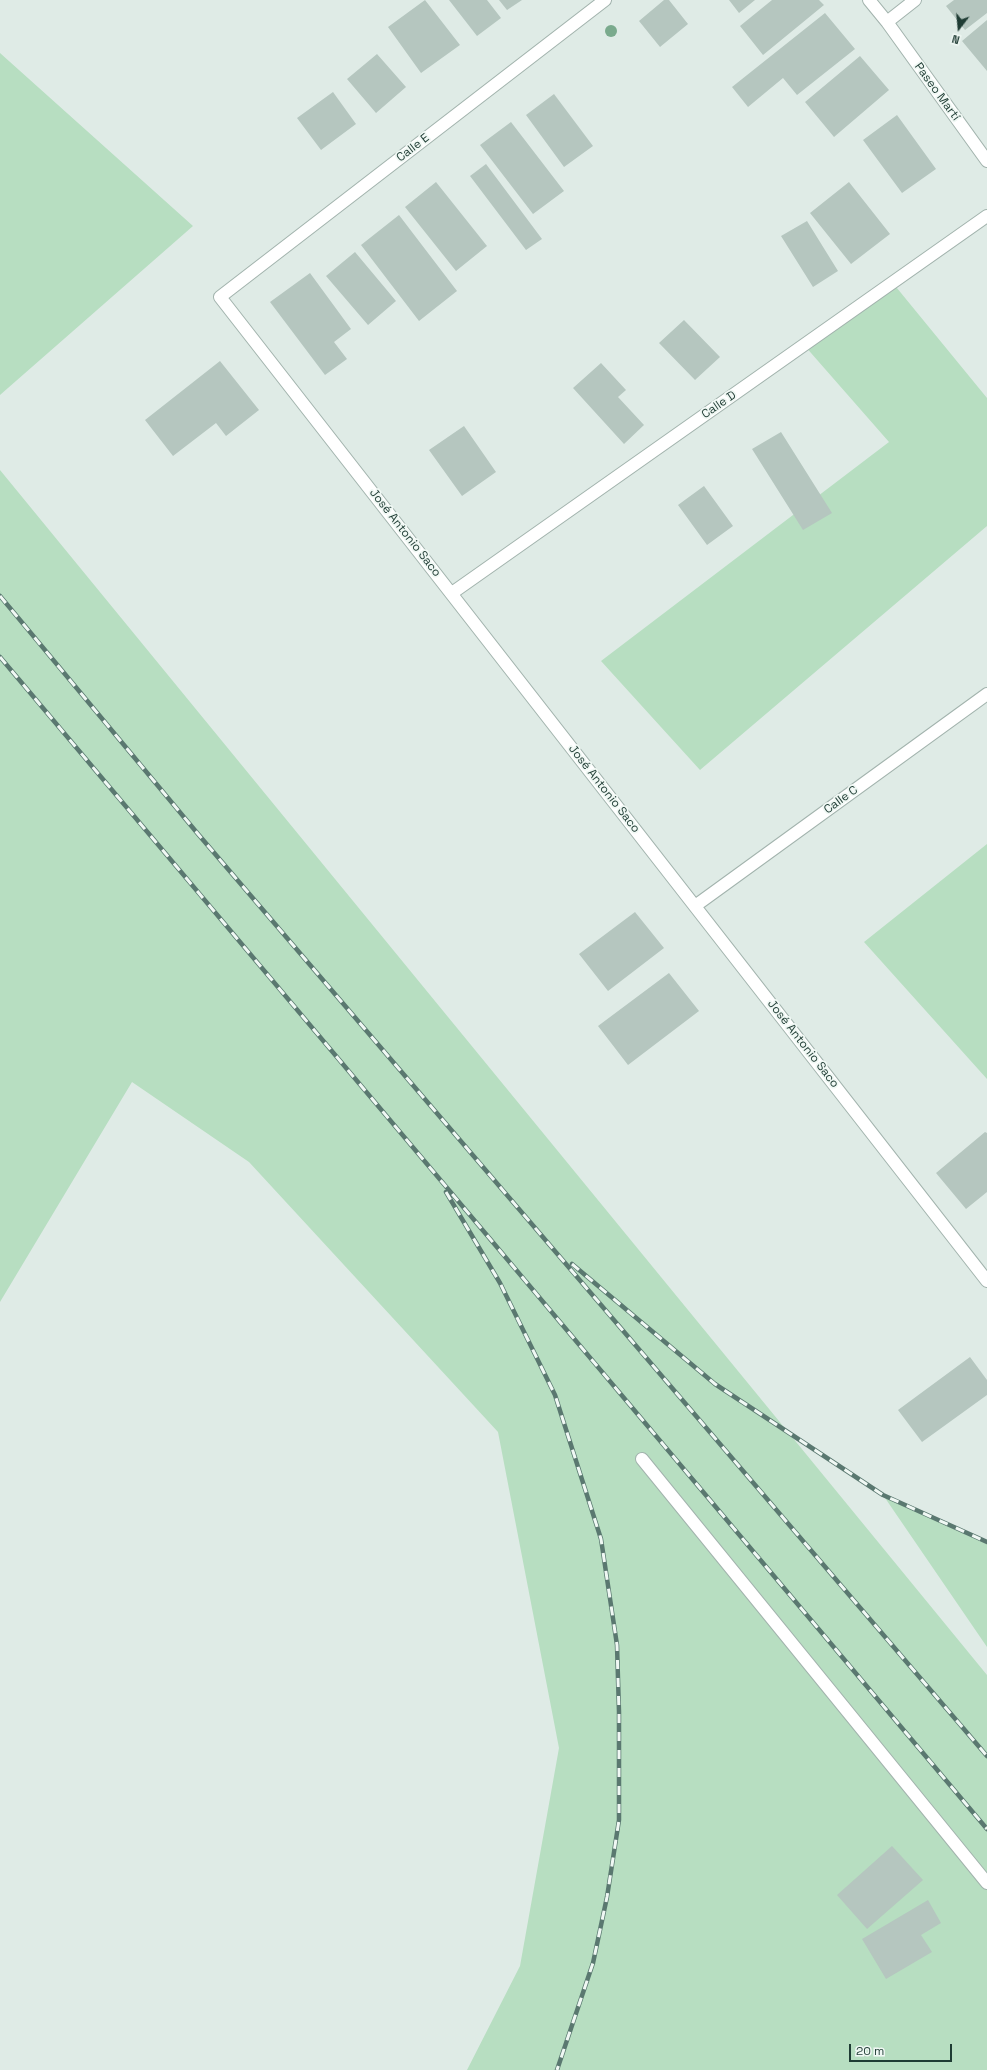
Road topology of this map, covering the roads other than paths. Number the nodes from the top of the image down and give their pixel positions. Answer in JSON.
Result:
{"nodes":[{"id":1,"x":605,"y":0,"type":"edge"},
{"id":2,"x":869,"y":0,"type":"edge"},
{"id":3,"x":915,"y":0,"type":"edge"},
{"id":4,"x":887,"y":22,"type":"junction"},
{"id":5,"x":987,"y":161,"type":"edge"},
{"id":6,"x":987,"y":216,"type":"edge"},
{"id":7,"x":220,"y":297,"type":"joint"},
{"id":8,"x":452,"y":593,"type":"junction"},
{"id":9,"x":987,"y":694,"type":"edge"},
{"id":10,"x":695,"y":906,"type":"junction"},
{"id":11,"x":987,"y":1281,"type":"edge"},
{"id":12,"x":642,"y":1459,"type":"dead end"},
{"id":13,"x":987,"y":1883,"type":"edge"}],
"edges":[{"from":1,"to":7,"type":"street","name":"Calle E"},
{"from":2,"to":4,"type":"street","name":"Paseo Martí"},
{"from":3,"to":4,"type":"street"},
{"from":4,"to":5,"type":"street","name":"Paseo Martí"},
{"from":6,"to":8,"type":"street","name":"Calle D"},
{"from":7,"to":8,"type":"street","name":"José Antonio Saco"},
{"from":8,"to":10,"type":"street","name":"José Antonio Saco"},
{"from":9,"to":10,"type":"street","name":"Calle C"},
{"from":10,"to":11,"type":"street","name":"José Antonio Saco"},
{"from":12,"to":13,"type":"street"}]}
